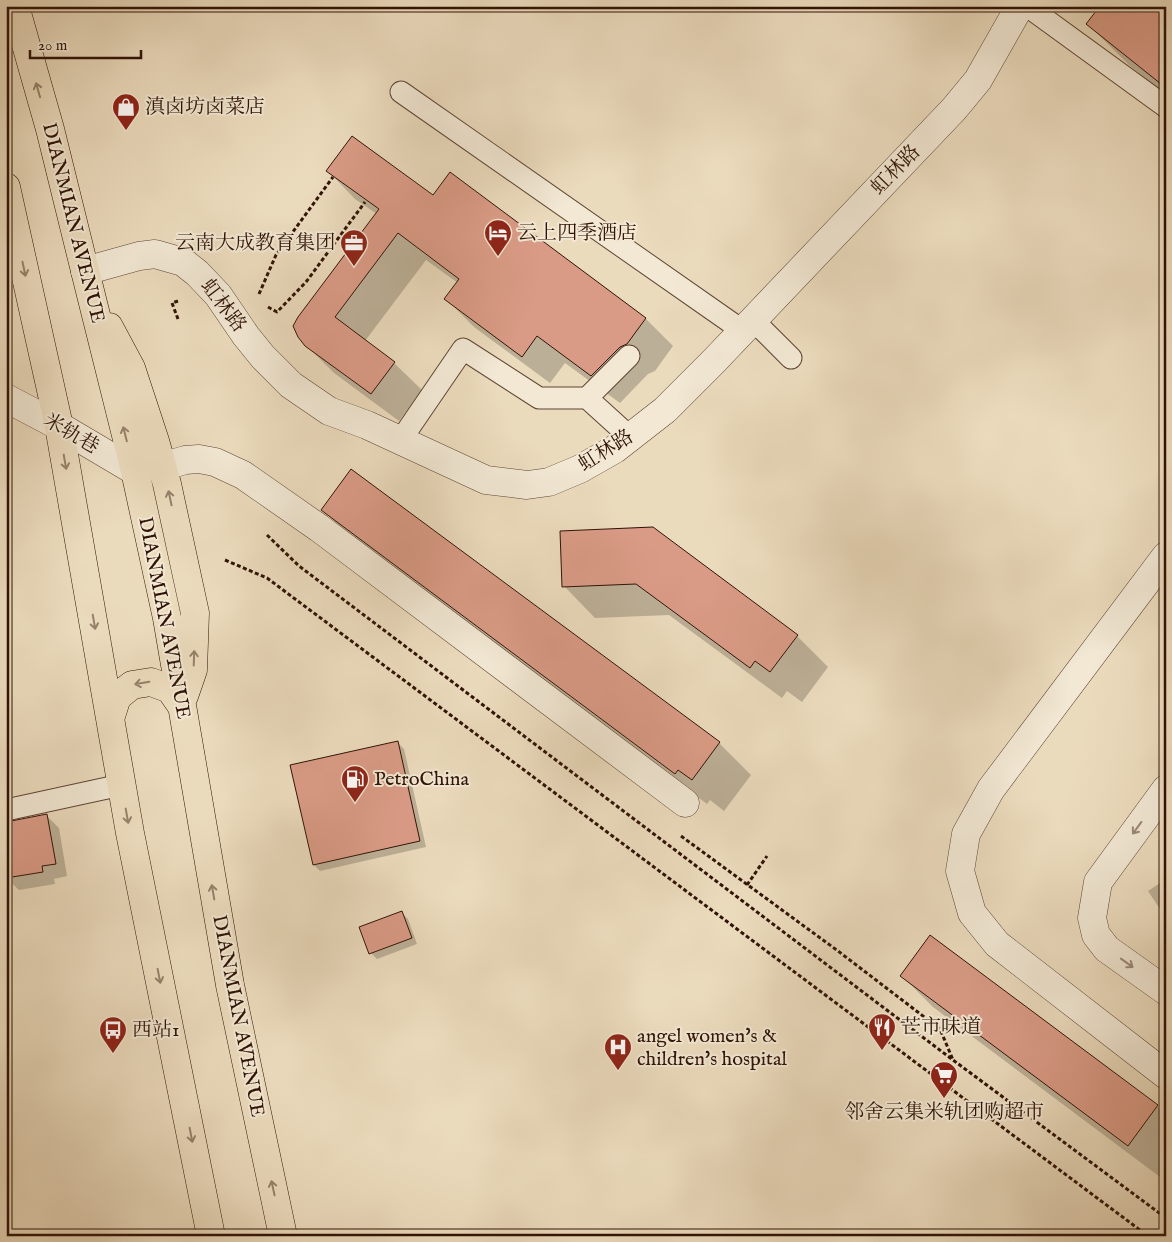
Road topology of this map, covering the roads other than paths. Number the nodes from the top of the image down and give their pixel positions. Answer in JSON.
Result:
{"nodes":[{"id":1,"x":15,"y":6,"type":"edge"},
{"id":2,"x":1020,"y":6,"type":"edge"},
{"id":3,"x":1027,"y":6,"type":"edge"},
{"id":4,"x":401,"y":92,"type":"dead end"},
{"id":5,"x":1166,"y":107,"type":"edge"},
{"id":6,"x":6,"y":187,"type":"edge"},
{"id":7,"x":88,"y":283,"type":"junction"},
{"id":8,"x":748,"y":326,"type":"junction"},
{"id":9,"x":629,"y":356,"type":"dead end"},
{"id":10,"x":791,"y":358,"type":"dead end"},
{"id":11,"x":6,"y":398,"type":"edge"},
{"id":12,"x":587,"y":398,"type":"junction"},
{"id":13,"x":59,"y":426,"type":"junction"},
{"id":14,"x":630,"y":437,"type":"junction"},
{"id":15,"x":400,"y":441,"type":"junction"},
{"id":16,"x":162,"y":467,"type":"junction"},
{"id":17,"x":134,"y":471,"type":"junction"},
{"id":18,"x":1166,"y":556,"type":"edge"},
{"id":19,"x":181,"y":705,"type":"junction"},
{"id":20,"x":111,"y":716,"type":"junction"},
{"id":21,"x":121,"y":785,"type":"junction"},
{"id":22,"x":1166,"y":789,"type":"edge"},
{"id":23,"x":685,"y":803,"type":"dead end"},
{"id":24,"x":6,"y":810,"type":"edge"},
{"id":25,"x":1166,"y":991,"type":"edge"},
{"id":26,"x":1166,"y":1075,"type":"edge"},
{"id":27,"x":211,"y":1236,"type":"edge"},
{"id":28,"x":283,"y":1236,"type":"edge"}],
"edges":[{"from":7,"to":1,"type":"main road","name":"DIANMIAN AVENUE","one_way":true},
{"from":2,"to":8,"type":"street","name":"虹林路"},
{"from":3,"to":5,"type":"lane"},
{"from":4,"to":8,"type":"lane"},
{"from":6,"to":13,"type":"main road","one_way":true},
{"from":7,"to":15,"type":"street","name":"虹林路"},
{"from":7,"to":16,"type":"main road"},
{"from":17,"to":7,"type":"main road","name":"DIANMIAN AVENUE","one_way":true},
{"from":8,"to":10,"type":"lane"},
{"from":8,"to":14,"type":"street","name":"虹林路"},
{"from":9,"to":12,"type":"lane"},
{"from":11,"to":13,"type":"street","name":"米轨巷"},
{"from":12,"to":14,"type":"lane"},
{"from":12,"to":15,"type":"lane"},
{"from":13,"to":17,"type":"street","name":"米轨巷"},
{"from":13,"to":20,"type":"main road","one_way":true},
{"from":14,"to":15,"type":"street","name":"虹林路"},
{"from":19,"to":16,"type":"main road","one_way":true},
{"from":16,"to":23,"type":"street"},
{"from":17,"to":19,"type":"main road","name":"DIANMIAN AVENUE"},
{"from":18,"to":26,"type":"street"},
{"from":19,"to":20,"type":"main road","one_way":true},
{"from":28,"to":19,"type":"main road","name":"DIANMIAN AVENUE","one_way":true},
{"from":20,"to":21,"type":"main road"},
{"from":21,"to":24,"type":"lane"},
{"from":21,"to":27,"type":"main road","one_way":true},
{"from":22,"to":25,"type":"street","one_way":true}]}
